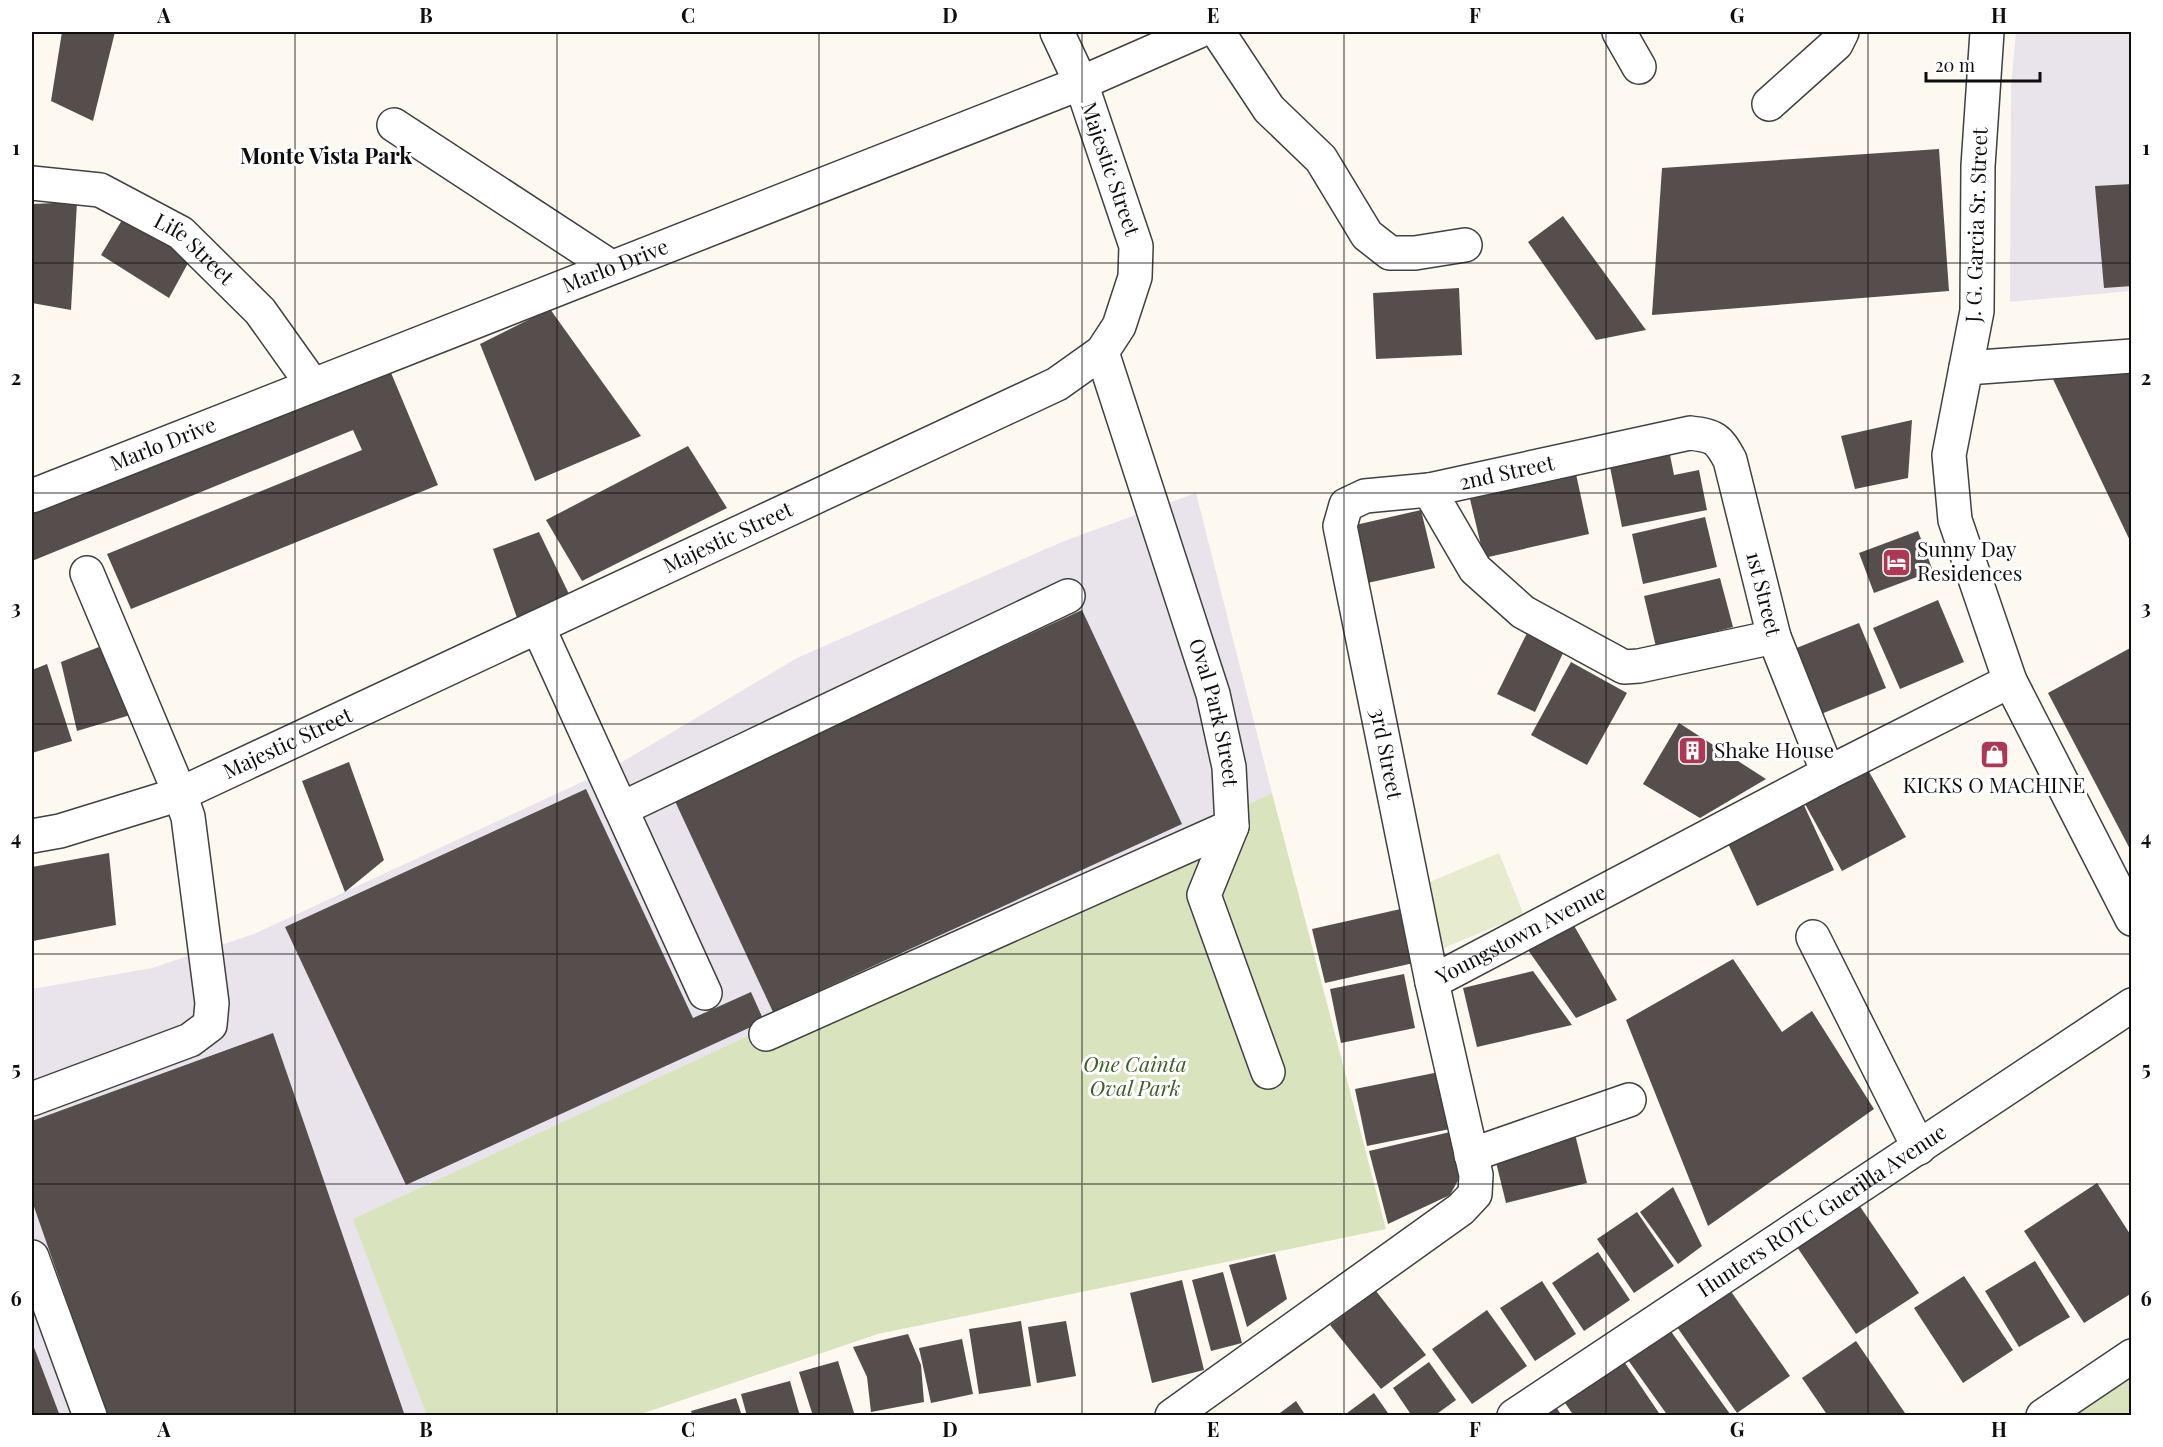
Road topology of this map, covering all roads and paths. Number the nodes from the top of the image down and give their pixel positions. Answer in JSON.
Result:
{"nodes":[{"id":1,"x":1057,"y":32,"type":"edge"},
{"id":2,"x":1197,"y":32,"type":"edge"},
{"id":3,"x":1218,"y":32,"type":"edge"},
{"id":4,"x":1619,"y":32,"type":"edge"},
{"id":5,"x":1842,"y":32,"type":"edge"},
{"id":6,"x":1987,"y":32,"type":"edge"},
{"id":7,"x":1638,"y":67,"type":"dead end"},
{"id":8,"x":1081,"y":83,"type":"junction"},
{"id":9,"x":1769,"y":104,"type":"dead end"},
{"id":10,"x":394,"y":125,"type":"dead end"},
{"id":11,"x":32,"y":183,"type":"edge"},
{"id":12,"x":1466,"y":245,"type":"dead end"},
{"id":13,"x":611,"y":267,"type":"junction"},
{"id":14,"x":1102,"y":352,"type":"junction"},
{"id":15,"x":2132,"y":356,"type":"edge"},
{"id":16,"x":1966,"y":368,"type":"junction"},
{"id":17,"x":312,"y":384,"type":"junction"},
{"id":18,"x":1690,"y":433,"type":"joint"},
{"id":19,"x":1429,"y":490,"type":"junction"},
{"id":20,"x":32,"y":496,"type":"edge"},
{"id":21,"x":1340,"y":526,"type":"joint"},
{"id":22,"x":87,"y":573,"type":"dead end"},
{"id":23,"x":1068,"y":596,"type":"dead end"},
{"id":24,"x":538,"y":627,"type":"junction"},
{"id":25,"x":1774,"y":637,"type":"junction"},
{"id":26,"x":2010,"y":681,"type":"junction"},
{"id":27,"x":1828,"y":773,"type":"junction"},
{"id":28,"x":180,"y":794,"type":"junction"},
{"id":29,"x":621,"y":809,"type":"junction"},
{"id":30,"x":1232,"y":826,"type":"junction"},
{"id":31,"x":32,"y":836,"type":"edge"},
{"id":32,"x":2132,"y":919,"type":"edge"},
{"id":33,"x":1813,"y":937,"type":"dead end"},
{"id":34,"x":1432,"y":982,"type":"junction"},
{"id":35,"x":705,"y":993,"type":"dead end"},
{"id":36,"x":2132,"y":1005,"type":"edge"},
{"id":37,"x":766,"y":1034,"type":"dead end"},
{"id":38,"x":1268,"y":1072,"type":"dead end"},
{"id":39,"x":32,"y":1099,"type":"edge"},
{"id":40,"x":1629,"y":1100,"type":"dead end"},
{"id":41,"x":1918,"y":1148,"type":"junction"},
{"id":42,"x":1471,"y":1155,"type":"junction"},
{"id":43,"x":32,"y":1257,"type":"edge"},
{"id":44,"x":2132,"y":1356,"type":"edge"},
{"id":45,"x":1179,"y":1414,"type":"edge"},
{"id":46,"x":90,"y":1416,"type":"edge"},
{"id":47,"x":1514,"y":1416,"type":"edge"},
{"id":48,"x":2043,"y":1416,"type":"edge"}],
"edges":[{"from":1,"to":8,"type":"street","name":"Majestic Street"},
{"from":2,"to":8,"type":"street","name":"Marlo Drive"},
{"from":3,"to":12,"type":"street"},
{"from":4,"to":7,"type":"street"},
{"from":5,"to":9,"type":"street"},
{"from":6,"to":16,"type":"street","name":"J. G. Garcia Sr. Street"},
{"from":8,"to":13,"type":"street","name":"Marlo Drive"},
{"from":8,"to":14,"type":"street","name":"Majestic Street"},
{"from":10,"to":13,"type":"street"},
{"from":11,"to":17,"type":"street","name":"Life Street"},
{"from":13,"to":17,"type":"street","name":"Marlo Drive"},
{"from":14,"to":24,"type":"street","name":"Majestic Street"},
{"from":14,"to":30,"type":"street","name":"Oval Park Street"},
{"from":15,"to":16,"type":"street"},
{"from":16,"to":26,"type":"street","name":"J. G. Garcia Sr. Street"},
{"from":17,"to":20,"type":"street","name":"Marlo Drive"},
{"from":18,"to":19,"type":"street","name":"2nd Street"},
{"from":18,"to":25,"type":"street","name":"1st Street"},
{"from":19,"to":21,"type":"street","name":"2nd Street"},
{"from":19,"to":25,"type":"street"},
{"from":21,"to":34,"type":"street","name":"3rd Street"},
{"from":22,"to":28,"type":"street"},
{"from":23,"to":29,"type":"street"},
{"from":24,"to":28,"type":"street","name":"Majestic Street"},
{"from":24,"to":29,"type":"street"},
{"from":25,"to":27,"type":"street","name":"1st Street"},
{"from":26,"to":27,"type":"street","name":"Youngstown Avenue"},
{"from":26,"to":32,"type":"street","name":"J. G. Garcia Sr. Street"},
{"from":27,"to":34,"type":"street","name":"Youngstown Avenue"},
{"from":28,"to":31,"type":"street","name":"Majestic Street"},
{"from":28,"to":39,"type":"street"},
{"from":29,"to":35,"type":"street"},
{"from":30,"to":37,"type":"street"},
{"from":30,"to":38,"type":"street","name":"Oval Park Street"},
{"from":33,"to":41,"type":"street"},
{"from":34,"to":42,"type":"street","name":"Youngstown Avenue"},
{"from":36,"to":41,"type":"street","name":"Hunters ROTC Guerilla Avenue"},
{"from":40,"to":42,"type":"street"},
{"from":41,"to":47,"type":"street","name":"Hunters ROTC Guerilla Avenue"},
{"from":42,"to":45,"type":"street","name":"Youngstown Avenue"},
{"from":43,"to":46,"type":"street"},
{"from":44,"to":48,"type":"street"}]}
